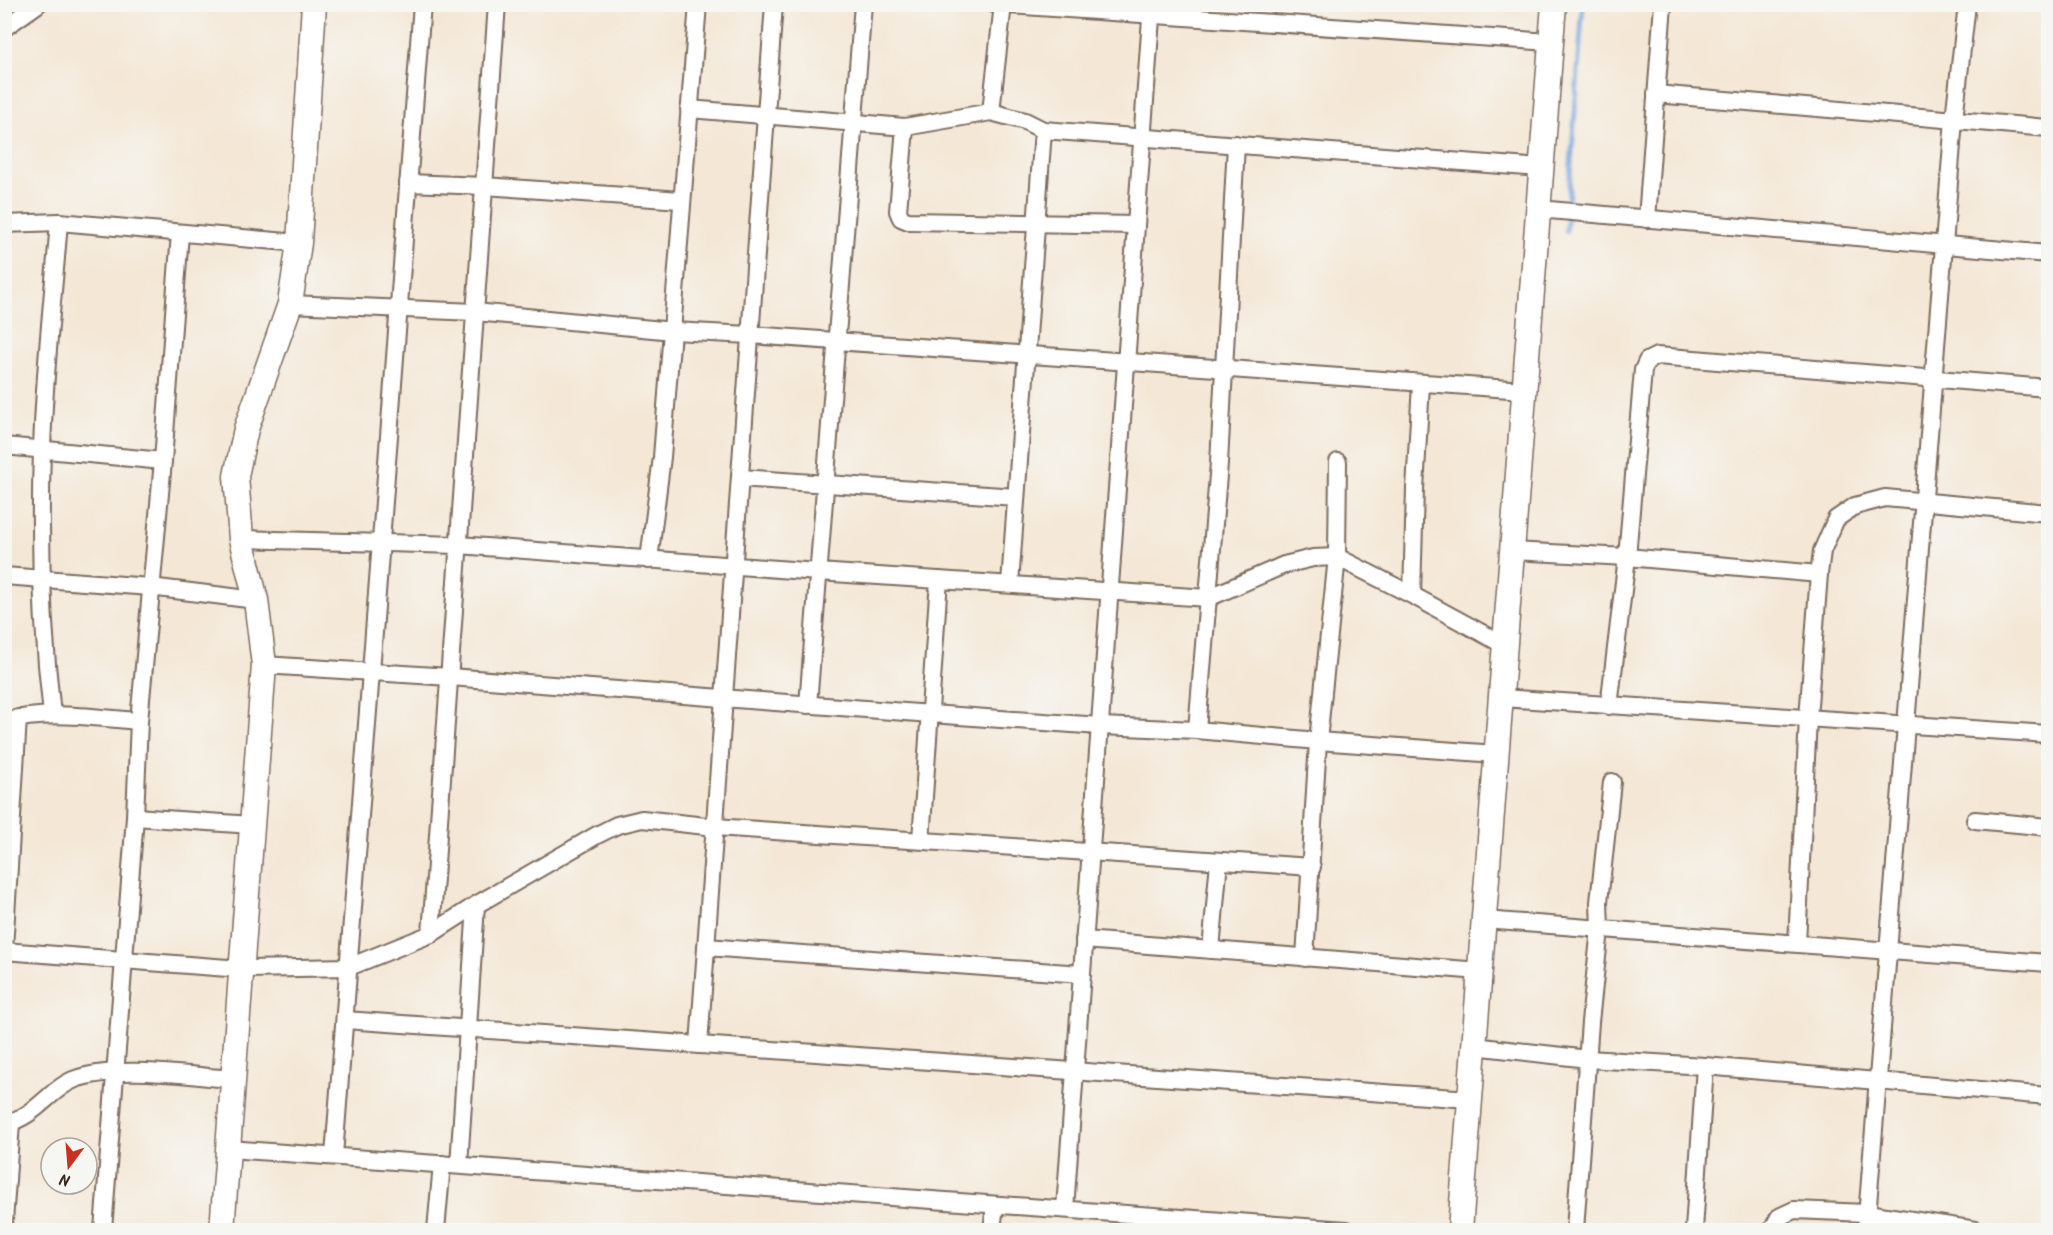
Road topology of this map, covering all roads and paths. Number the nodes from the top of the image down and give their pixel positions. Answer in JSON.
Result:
{"nodes":[{"id":1,"x":38,"y":4,"type":"edge"},
{"id":2,"x":314,"y":4,"type":"edge"},
{"id":3,"x":422,"y":4,"type":"edge"},
{"id":4,"x":497,"y":4,"type":"edge"},
{"id":5,"x":698,"y":4,"type":"edge"},
{"id":6,"x":774,"y":4,"type":"edge"},
{"id":7,"x":863,"y":4,"type":"edge"},
{"id":8,"x":994,"y":4,"type":"edge"},
{"id":9,"x":1554,"y":4,"type":"edge"},
{"id":10,"x":1663,"y":4,"type":"edge"},
{"id":11,"x":1967,"y":4,"type":"edge"},
{"id":12,"x":1003,"y":5,"type":"edge"},
{"id":13,"x":1151,"y":9,"type":"edge"},
{"id":14,"x":4,"y":28,"type":"edge"},
{"id":15,"x":1551,"y":42,"type":"junction"},
{"id":16,"x":1656,"y":94,"type":"junction"},
{"id":17,"x":689,"y":110,"type":"junction"},
{"id":18,"x":991,"y":112,"type":"junction"},
{"id":19,"x":766,"y":116,"type":"junction"},
{"id":20,"x":1954,"y":119,"type":"junction"},
{"id":21,"x":853,"y":124,"type":"junction"},
{"id":22,"x":905,"y":127,"type":"junction"},
{"id":23,"x":2049,"y":128,"type":"edge"},
{"id":24,"x":1043,"y":130,"type":"junction"},
{"id":25,"x":1142,"y":138,"type":"junction"},
{"id":26,"x":1236,"y":144,"type":"junction"},
{"id":27,"x":1541,"y":168,"type":"junction"},
{"id":28,"x":408,"y":183,"type":"junction"},
{"id":29,"x":484,"y":186,"type":"junction"},
{"id":30,"x":681,"y":200,"type":"junction"},
{"id":31,"x":1538,"y":209,"type":"junction"},
{"id":32,"x":1647,"y":219,"type":"junction"},
{"id":33,"x":59,"y":222,"type":"junction"},
{"id":34,"x":4,"y":224,"type":"edge"},
{"id":35,"x":1037,"y":224,"type":"junction"},
{"id":36,"x":1136,"y":225,"type":"junction"},
{"id":37,"x":180,"y":233,"type":"junction"},
{"id":38,"x":299,"y":243,"type":"junction"},
{"id":39,"x":1944,"y":245,"type":"junction"},
{"id":40,"x":2049,"y":254,"type":"edge"},
{"id":41,"x":290,"y":304,"type":"junction"},
{"id":42,"x":399,"y":309,"type":"junction"},
{"id":43,"x":476,"y":312,"type":"junction"},
{"id":44,"x":673,"y":331,"type":"junction"},
{"id":45,"x":750,"y":335,"type":"junction"},
{"id":46,"x":836,"y":342,"type":"junction"},
{"id":47,"x":1027,"y":355,"type":"junction"},
{"id":48,"x":1126,"y":362,"type":"junction"},
{"id":49,"x":1224,"y":369,"type":"junction"},
{"id":50,"x":1934,"y":378,"type":"junction"},
{"id":51,"x":1421,"y":384,"type":"junction"},
{"id":52,"x":2049,"y":388,"type":"edge"},
{"id":53,"x":1524,"y":390,"type":"junction"},
{"id":54,"x":4,"y":446,"type":"edge"},
{"id":55,"x":42,"y":450,"type":"junction"},
{"id":56,"x":163,"y":461,"type":"junction"},
{"id":57,"x":1338,"y":462,"type":"dead end"},
{"id":58,"x":740,"y":478,"type":"junction"},
{"id":59,"x":825,"y":484,"type":"junction"},
{"id":60,"x":1016,"y":497,"type":"junction"},
{"id":61,"x":1924,"y":501,"type":"junction"},
{"id":62,"x":2049,"y":513,"type":"edge"},
{"id":63,"x":241,"y":539,"type":"junction"},
{"id":64,"x":381,"y":542,"type":"junction"},
{"id":65,"x":459,"y":545,"type":"junction"},
{"id":66,"x":1512,"y":551,"type":"junction"},
{"id":67,"x":1337,"y":557,"type":"junction"},
{"id":68,"x":1627,"y":557,"type":"junction"},
{"id":69,"x":649,"y":560,"type":"junction"},
{"id":70,"x":734,"y":566,"type":"junction"},
{"id":71,"x":819,"y":572,"type":"junction"},
{"id":72,"x":1819,"y":574,"type":"junction"},
{"id":73,"x":4,"y":576,"type":"edge"},
{"id":74,"x":42,"y":578,"type":"junction"},
{"id":75,"x":939,"y":580,"type":"junction"},
{"id":76,"x":1010,"y":584,"type":"junction"},
{"id":77,"x":150,"y":587,"type":"junction"},
{"id":78,"x":1109,"y":591,"type":"junction"},
{"id":79,"x":1412,"y":595,"type":"junction"},
{"id":80,"x":1208,"y":598,"type":"junction"},
{"id":81,"x":256,"y":600,"type":"junction"},
{"id":82,"x":1504,"y":645,"type":"junction"},
{"id":83,"x":264,"y":666,"type":"junction"},
{"id":84,"x":371,"y":673,"type":"junction"},
{"id":85,"x":450,"y":676,"type":"junction"},
{"id":86,"x":1501,"y":698,"type":"junction"},
{"id":87,"x":724,"y":699,"type":"junction"},
{"id":88,"x":808,"y":705,"type":"junction"},
{"id":89,"x":1609,"y":705,"type":"junction"},
{"id":90,"x":931,"y":714,"type":"junction"},
{"id":91,"x":52,"y":715,"type":"junction"},
{"id":92,"x":1808,"y":718,"type":"junction"},
{"id":93,"x":11,"y":720,"type":"edge"},
{"id":94,"x":139,"y":721,"type":"junction"},
{"id":95,"x":1907,"y":724,"type":"junction"},
{"id":96,"x":1100,"y":726,"type":"junction"},
{"id":97,"x":1197,"y":730,"type":"junction"},
{"id":98,"x":2049,"y":734,"type":"edge"},
{"id":99,"x":1318,"y":741,"type":"junction"},
{"id":100,"x":1496,"y":754,"type":"junction"},
{"id":101,"x":1612,"y":782,"type":"dead end"},
{"id":102,"x":135,"y":818,"type":"junction"},
{"id":103,"x":1975,"y":820,"type":"dead end"},
{"id":104,"x":252,"y":825,"type":"junction"},
{"id":105,"x":715,"y":827,"type":"junction"},
{"id":106,"x":2049,"y":827,"type":"edge"},
{"id":107,"x":921,"y":840,"type":"junction"},
{"id":108,"x":1090,"y":852,"type":"junction"},
{"id":109,"x":1219,"y":861,"type":"junction"},
{"id":110,"x":1312,"y":867,"type":"junction"},
{"id":111,"x":476,"y":905,"type":"junction"},
{"id":112,"x":1484,"y":920,"type":"junction"},
{"id":113,"x":1600,"y":929,"type":"junction"},
{"id":114,"x":430,"y":934,"type":"junction"},
{"id":115,"x":1084,"y":940,"type":"junction"},
{"id":116,"x":1797,"y":943,"type":"junction"},
{"id":117,"x":706,"y":947,"type":"junction"},
{"id":118,"x":4,"y":950,"type":"edge"},
{"id":119,"x":1211,"y":950,"type":"junction"},
{"id":120,"x":1889,"y":951,"type":"junction"},
{"id":121,"x":1305,"y":958,"type":"junction"},
{"id":122,"x":123,"y":959,"type":"junction"},
{"id":123,"x":2049,"y":963,"type":"edge"},
{"id":124,"x":349,"y":968,"type":"junction"},
{"id":125,"x":241,"y":969,"type":"junction"},
{"id":126,"x":1480,"y":971,"type":"junction"},
{"id":127,"x":1082,"y":974,"type":"junction"},
{"id":128,"x":345,"y":1020,"type":"junction"},
{"id":129,"x":468,"y":1029,"type":"junction"},
{"id":130,"x":699,"y":1045,"type":"junction"},
{"id":131,"x":1474,"y":1046,"type":"junction"},
{"id":132,"x":1588,"y":1059,"type":"junction"},
{"id":133,"x":1705,"y":1066,"type":"junction"},
{"id":134,"x":117,"y":1071,"type":"junction"},
{"id":135,"x":1075,"y":1072,"type":"junction"},
{"id":136,"x":234,"y":1079,"type":"junction"},
{"id":137,"x":1879,"y":1081,"type":"junction"},
{"id":138,"x":2049,"y":1096,"type":"edge"},
{"id":139,"x":1470,"y":1099,"type":"junction"},
{"id":140,"x":8,"y":1124,"type":"edge"},
{"id":141,"x":229,"y":1149,"type":"junction"},
{"id":142,"x":334,"y":1156,"type":"junction"},
{"id":143,"x":451,"y":1165,"type":"junction"},
{"id":144,"x":995,"y":1204,"type":"junction"},
{"id":145,"x":1065,"y":1209,"type":"junction"},
{"id":146,"x":1867,"y":1213,"type":"junction"},
{"id":147,"x":4,"y":1222,"type":"edge"},
{"id":148,"x":103,"y":1230,"type":"edge"},
{"id":149,"x":222,"y":1230,"type":"edge"},
{"id":150,"x":436,"y":1230,"type":"edge"},
{"id":151,"x":992,"y":1230,"type":"edge"},
{"id":152,"x":1347,"y":1230,"type":"edge"},
{"id":153,"x":1460,"y":1230,"type":"edge"},
{"id":154,"x":1575,"y":1230,"type":"edge"},
{"id":155,"x":1695,"y":1230,"type":"edge"},
{"id":156,"x":1772,"y":1230,"type":"edge"},
{"id":157,"x":1866,"y":1230,"type":"edge"},
{"id":158,"x":1977,"y":1230,"type":"edge"}],
"edges":[{"from":1,"to":14,"type":"street"},
{"from":2,"to":38,"type":"main road"},
{"from":3,"to":28,"type":"street"},
{"from":4,"to":29,"type":"street"},
{"from":5,"to":17,"type":"street"},
{"from":6,"to":19,"type":"street"},
{"from":7,"to":21,"type":"street"},
{"from":8,"to":12,"type":"street"},
{"from":9,"to":15,"type":"main road"},
{"from":10,"to":16,"type":"street"},
{"from":11,"to":20,"type":"street"},
{"from":12,"to":13,"type":"street"},
{"from":12,"to":18,"type":"street"},
{"from":13,"to":15,"type":"street"},
{"from":13,"to":25,"type":"street"},
{"from":15,"to":27,"type":"main road"},
{"from":16,"to":20,"type":"street"},
{"from":16,"to":32,"type":"street"},
{"from":17,"to":19,"type":"street"},
{"from":17,"to":30,"type":"street"},
{"from":18,"to":22,"type":"street"},
{"from":18,"to":24,"type":"street"},
{"from":19,"to":21,"type":"street"},
{"from":19,"to":45,"type":"street"},
{"from":20,"to":23,"type":"street"},
{"from":20,"to":39,"type":"street"},
{"from":21,"to":22,"type":"street"},
{"from":21,"to":46,"type":"street"},
{"from":22,"to":35,"type":"street"},
{"from":24,"to":25,"type":"street"},
{"from":24,"to":35,"type":"street"},
{"from":25,"to":26,"type":"street"},
{"from":25,"to":36,"type":"street"},
{"from":26,"to":27,"type":"street"},
{"from":26,"to":49,"type":"street"},
{"from":27,"to":31,"type":"main road"},
{"from":28,"to":29,"type":"street"},
{"from":28,"to":42,"type":"street"},
{"from":29,"to":30,"type":"street"},
{"from":29,"to":43,"type":"street"},
{"from":30,"to":44,"type":"street"},
{"from":31,"to":32,"type":"street"},
{"from":31,"to":53,"type":"main road"},
{"from":32,"to":39,"type":"street"},
{"from":33,"to":34,"type":"street"},
{"from":33,"to":37,"type":"street"},
{"from":33,"to":55,"type":"street"},
{"from":35,"to":36,"type":"street"},
{"from":35,"to":47,"type":"street"},
{"from":36,"to":48,"type":"street"},
{"from":37,"to":38,"type":"street"},
{"from":37,"to":56,"type":"street"},
{"from":38,"to":41,"type":"main road"},
{"from":39,"to":40,"type":"street"},
{"from":39,"to":50,"type":"street"},
{"from":41,"to":42,"type":"street"},
{"from":41,"to":63,"type":"main road"},
{"from":42,"to":43,"type":"street"},
{"from":42,"to":64,"type":"street"},
{"from":43,"to":44,"type":"street"},
{"from":43,"to":65,"type":"street"},
{"from":44,"to":45,"type":"street"},
{"from":44,"to":69,"type":"street"},
{"from":45,"to":46,"type":"street"},
{"from":45,"to":58,"type":"street"},
{"from":46,"to":47,"type":"street"},
{"from":46,"to":59,"type":"street"},
{"from":47,"to":48,"type":"street"},
{"from":47,"to":60,"type":"street"},
{"from":48,"to":49,"type":"street"},
{"from":48,"to":78,"type":"street"},
{"from":49,"to":51,"type":"street"},
{"from":49,"to":80,"type":"street"},
{"from":50,"to":52,"type":"street"},
{"from":50,"to":61,"type":"street"},
{"from":50,"to":68,"type":"street"},
{"from":51,"to":53,"type":"street"},
{"from":51,"to":79,"type":"street"},
{"from":53,"to":66,"type":"main road"},
{"from":54,"to":55,"type":"street"},
{"from":55,"to":56,"type":"street"},
{"from":55,"to":74,"type":"street"},
{"from":56,"to":77,"type":"street"},
{"from":57,"to":67,"type":"street"},
{"from":58,"to":59,"type":"street"},
{"from":58,"to":70,"type":"street"},
{"from":59,"to":60,"type":"street"},
{"from":59,"to":71,"type":"street"},
{"from":60,"to":76,"type":"street"},
{"from":61,"to":62,"type":"street"},
{"from":61,"to":72,"type":"street"},
{"from":61,"to":95,"type":"street"},
{"from":63,"to":64,"type":"street"},
{"from":63,"to":81,"type":"main road"},
{"from":64,"to":65,"type":"street"},
{"from":64,"to":84,"type":"street"},
{"from":65,"to":69,"type":"street"},
{"from":65,"to":85,"type":"street"},
{"from":66,"to":68,"type":"street"},
{"from":66,"to":82,"type":"main road"},
{"from":67,"to":79,"type":"street"},
{"from":67,"to":80,"type":"street"},
{"from":67,"to":99,"type":"street"},
{"from":68,"to":72,"type":"street"},
{"from":68,"to":89,"type":"street"},
{"from":69,"to":70,"type":"street"},
{"from":70,"to":71,"type":"street"},
{"from":70,"to":87,"type":"street"},
{"from":71,"to":75,"type":"street"},
{"from":71,"to":88,"type":"street"},
{"from":72,"to":92,"type":"street"},
{"from":73,"to":74,"type":"street"},
{"from":74,"to":77,"type":"street"},
{"from":74,"to":91,"type":"street"},
{"from":75,"to":76,"type":"street"},
{"from":75,"to":90,"type":"street"},
{"from":76,"to":78,"type":"street"},
{"from":77,"to":81,"type":"street"},
{"from":77,"to":94,"type":"street"},
{"from":78,"to":80,"type":"street"},
{"from":78,"to":96,"type":"street"},
{"from":79,"to":82,"type":"street"},
{"from":80,"to":97,"type":"street"},
{"from":81,"to":83,"type":"main road"},
{"from":82,"to":86,"type":"main road"},
{"from":83,"to":84,"type":"street"},
{"from":83,"to":104,"type":"main road"},
{"from":84,"to":85,"type":"street"},
{"from":84,"to":124,"type":"street"},
{"from":85,"to":87,"type":"street"},
{"from":85,"to":114,"type":"street"},
{"from":86,"to":89,"type":"street"},
{"from":86,"to":100,"type":"main road"},
{"from":87,"to":88,"type":"street"},
{"from":87,"to":105,"type":"street"},
{"from":88,"to":90,"type":"street"},
{"from":89,"to":92,"type":"street"},
{"from":90,"to":96,"type":"street"},
{"from":90,"to":107,"type":"street"},
{"from":91,"to":93,"type":"street"},
{"from":91,"to":94,"type":"street"},
{"from":92,"to":95,"type":"street"},
{"from":92,"to":116,"type":"street"},
{"from":93,"to":118,"type":"street"},
{"from":94,"to":102,"type":"street"},
{"from":95,"to":98,"type":"street"},
{"from":95,"to":120,"type":"street"},
{"from":96,"to":97,"type":"street"},
{"from":96,"to":108,"type":"street"},
{"from":97,"to":99,"type":"street"},
{"from":99,"to":100,"type":"street"},
{"from":99,"to":110,"type":"street"},
{"from":100,"to":112,"type":"main road"},
{"from":101,"to":113,"type":"street"},
{"from":102,"to":104,"type":"street"},
{"from":102,"to":122,"type":"street"},
{"from":103,"to":106,"type":"street"},
{"from":104,"to":125,"type":"main road"},
{"from":105,"to":107,"type":"street"},
{"from":105,"to":111,"type":"street"},
{"from":105,"to":117,"type":"street"},
{"from":107,"to":108,"type":"street"},
{"from":108,"to":109,"type":"street"},
{"from":108,"to":115,"type":"street"},
{"from":109,"to":110,"type":"street"},
{"from":109,"to":119,"type":"street"},
{"from":110,"to":121,"type":"street"},
{"from":111,"to":114,"type":"street"},
{"from":111,"to":129,"type":"street"},
{"from":112,"to":113,"type":"street"},
{"from":112,"to":126,"type":"main road"},
{"from":113,"to":116,"type":"street"},
{"from":113,"to":132,"type":"street"},
{"from":114,"to":124,"type":"street"},
{"from":115,"to":119,"type":"street"},
{"from":115,"to":127,"type":"street"},
{"from":116,"to":120,"type":"street"},
{"from":117,"to":127,"type":"street"},
{"from":117,"to":130,"type":"street"},
{"from":118,"to":122,"type":"street"},
{"from":119,"to":121,"type":"street"},
{"from":120,"to":123,"type":"street"},
{"from":120,"to":137,"type":"street"},
{"from":121,"to":126,"type":"street"},
{"from":122,"to":125,"type":"street"},
{"from":122,"to":134,"type":"street"},
{"from":124,"to":125,"type":"street"},
{"from":124,"to":128,"type":"street"},
{"from":125,"to":136,"type":"main road"},
{"from":126,"to":131,"type":"main road"},
{"from":127,"to":135,"type":"street"},
{"from":128,"to":129,"type":"street"},
{"from":128,"to":142,"type":"street"},
{"from":129,"to":130,"type":"street"},
{"from":129,"to":143,"type":"street"},
{"from":130,"to":135,"type":"street"},
{"from":131,"to":132,"type":"street"},
{"from":131,"to":139,"type":"main road"},
{"from":132,"to":133,"type":"street"},
{"from":132,"to":154,"type":"street"},
{"from":133,"to":137,"type":"street"},
{"from":133,"to":155,"type":"street"},
{"from":134,"to":136,"type":"street"},
{"from":134,"to":140,"type":"street"},
{"from":134,"to":148,"type":"street"},
{"from":135,"to":139,"type":"street"},
{"from":135,"to":145,"type":"street"},
{"from":136,"to":141,"type":"main road"},
{"from":137,"to":138,"type":"street"},
{"from":137,"to":146,"type":"street"},
{"from":139,"to":153,"type":"main road"},
{"from":140,"to":147,"type":"street"},
{"from":141,"to":142,"type":"street"},
{"from":141,"to":149,"type":"main road"},
{"from":142,"to":143,"type":"street"},
{"from":143,"to":144,"type":"street"},
{"from":143,"to":150,"type":"street"},
{"from":144,"to":145,"type":"street"},
{"from":144,"to":151,"type":"street"},
{"from":145,"to":152,"type":"street"},
{"from":146,"to":156,"type":"street"},
{"from":146,"to":157,"type":"street"},
{"from":146,"to":158,"type":"street"}]}
